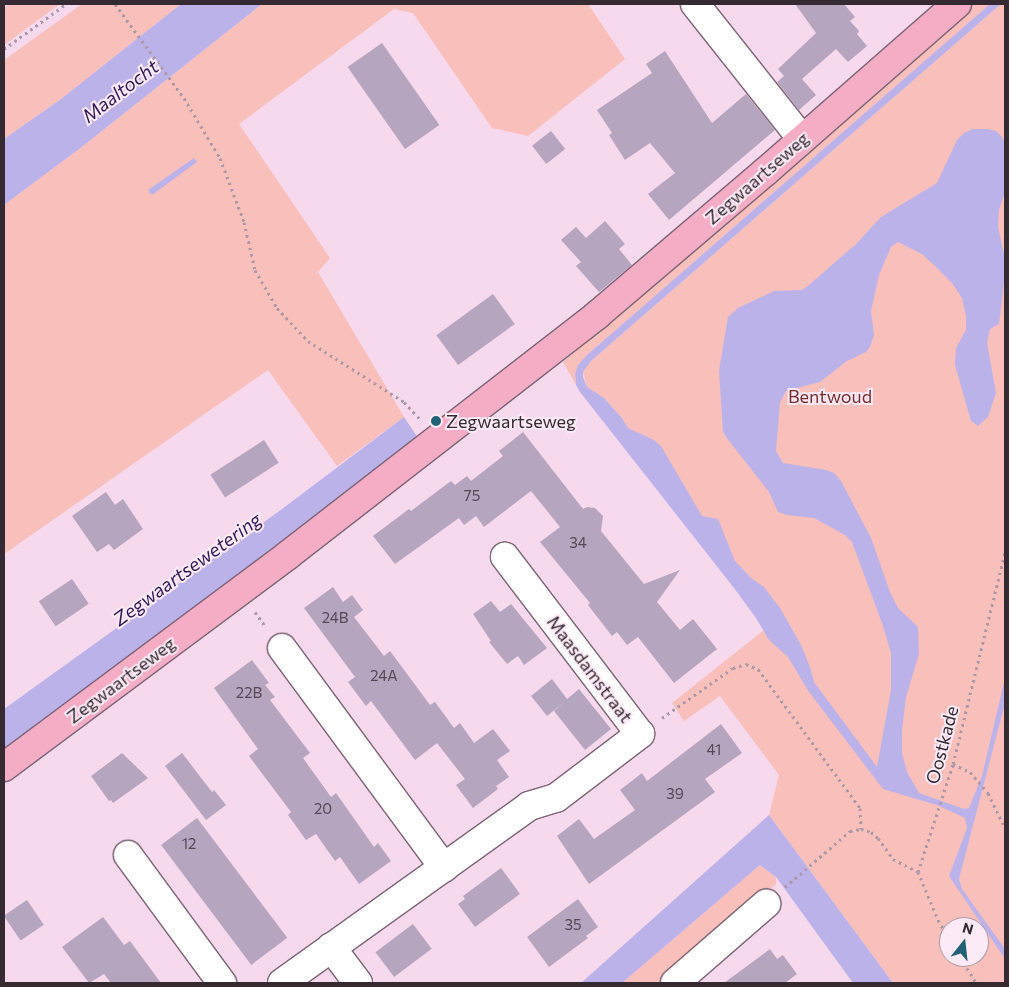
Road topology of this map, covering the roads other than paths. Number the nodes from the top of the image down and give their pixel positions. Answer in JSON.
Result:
{"nodes":[{"id":1,"x":695,"y":4,"type":"edge"},
{"id":2,"x":957,"y":4,"type":"edge"},
{"id":3,"x":802,"y":139,"type":"junction"},
{"id":4,"x":505,"y":557,"type":"dead end"},
{"id":5,"x":282,"y":648,"type":"dead end"},
{"id":6,"x":4,"y":767,"type":"edge"},
{"id":7,"x":128,"y":855,"type":"dead end"},
{"id":8,"x":444,"y":868,"type":"junction"},
{"id":9,"x":766,"y":904,"type":"road end"},
{"id":10,"x":331,"y":948,"type":"junction"},
{"id":11,"x":222,"y":983,"type":"edge"},
{"id":12,"x":282,"y":983,"type":"edge"},
{"id":13,"x":358,"y":983,"type":"edge"},
{"id":14,"x":675,"y":983,"type":"edge"}],
"edges":[{"from":1,"to":3,"type":"street"},
{"from":2,"to":3,"type":"main road","name":"Zegwaartseweg"},
{"from":3,"to":6,"type":"main road","name":"Zegwaartseweg"},
{"from":4,"to":8,"type":"street","name":"Maasdamstraat"},
{"from":5,"to":8,"type":"street"},
{"from":7,"to":11,"type":"street"},
{"from":8,"to":10,"type":"street","name":"Maasdamstraat"},
{"from":9,"to":14,"type":"street"},
{"from":10,"to":12,"type":"street","name":"Maasdamstraat"},
{"from":10,"to":13,"type":"street"}]}
